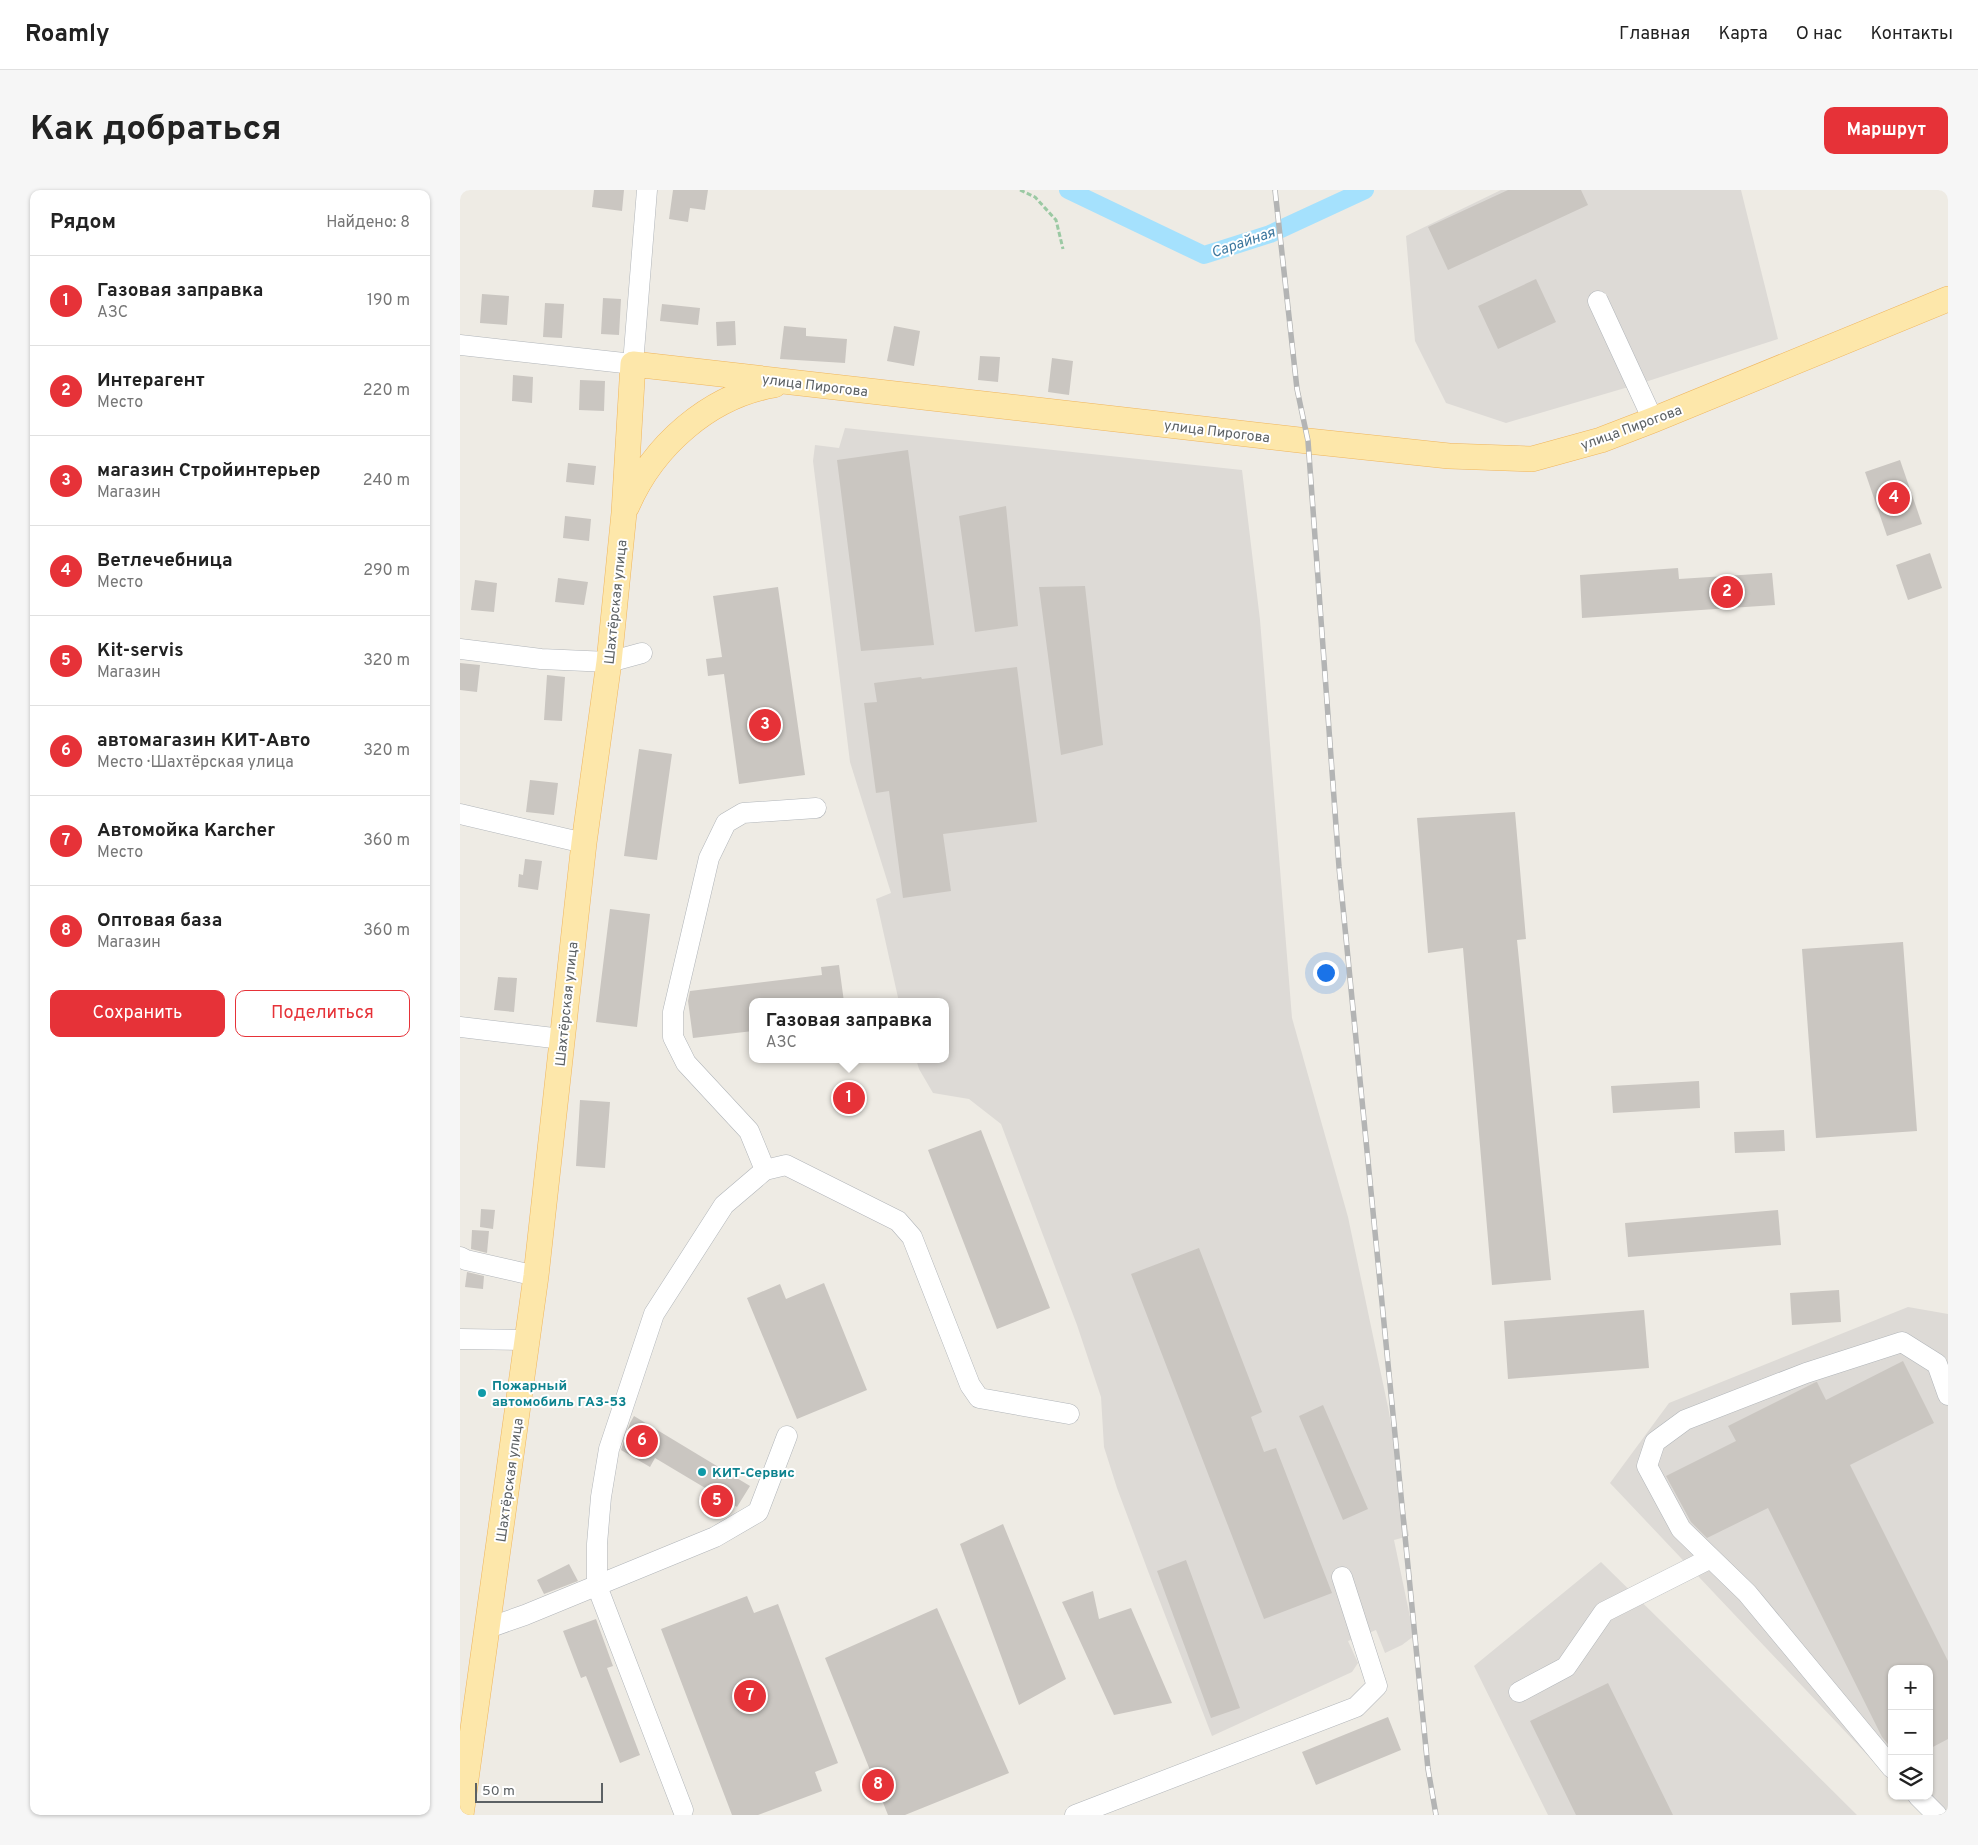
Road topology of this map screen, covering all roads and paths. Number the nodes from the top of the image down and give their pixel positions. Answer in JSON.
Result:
{"nodes":[{"id":1,"x":647,"y":190,"type":"edge"},
{"id":2,"x":1020,"y":190,"type":"edge"},
{"id":3,"x":1063,"y":250,"type":"dead end"},
{"id":4,"x":1948,"y":299,"type":"edge"},
{"id":5,"x":1598,"y":301,"type":"dead end"},
{"id":6,"x":460,"y":345,"type":"edge"},
{"id":7,"x":633,"y":364,"type":"junction"},
{"id":8,"x":791,"y":382,"type":"junction"},
{"id":9,"x":1652,"y":420,"type":"junction"},
{"id":10,"x":624,"y":513,"type":"junction"},
{"id":11,"x":460,"y":649,"type":"edge"},
{"id":12,"x":642,"y":653,"type":"dead end"},
{"id":13,"x":608,"y":662,"type":"junction"},
{"id":14,"x":816,"y":808,"type":"dead end"},
{"id":15,"x":460,"y":814,"type":"edge"},
{"id":16,"x":584,"y":843,"type":"junction"},
{"id":17,"x":460,"y":1027,"type":"edge"},
{"id":18,"x":562,"y":1039,"type":"junction"},
{"id":19,"x":765,"y":1170,"type":"junction"},
{"id":20,"x":460,"y":1257,"type":"edge"},
{"id":21,"x":536,"y":1276,"type":"junction"},
{"id":22,"x":460,"y":1339,"type":"edge"},
{"id":23,"x":528,"y":1340,"type":"junction"},
{"id":24,"x":1948,"y":1395,"type":"edge"},
{"id":25,"x":1069,"y":1414,"type":"dead end"},
{"id":26,"x":787,"y":1436,"type":"dead end"},
{"id":27,"x":1710,"y":1558,"type":"junction"},
{"id":28,"x":1342,"y":1576,"type":"dead end"},
{"id":29,"x":598,"y":1586,"type":"junction"},
{"id":30,"x":488,"y":1628,"type":"junction"},
{"id":31,"x":1519,"y":1692,"type":"dead end"},
{"id":32,"x":1888,"y":1763,"type":"edge"},
{"id":33,"x":1922,"y":1800,"type":"edge"},
{"id":34,"x":683,"y":1810,"type":"dead end"},
{"id":35,"x":461,"y":1815,"type":"edge"},
{"id":36,"x":1075,"y":1815,"type":"edge"},
{"id":37,"x":1937,"y":1815,"type":"edge"}],
"edges":[{"from":1,"to":7,"type":"street","name":"Шахтёрская улица"},
{"from":2,"to":3,"type":"path"},
{"from":4,"to":9,"type":"main road","name":"улица Пирогова"},
{"from":5,"to":9,"type":"street"},
{"from":6,"to":7,"type":"street","name":"улица Пирогова"},
{"from":7,"to":8,"type":"main road","name":"улица Пирогова"},
{"from":7,"to":10,"type":"main road","name":"Шахтёрская улица"},
{"from":8,"to":9,"type":"main road","name":"улица Пирогова"},
{"from":8,"to":10,"type":"main road"},
{"from":10,"to":13,"type":"main road","name":"Шахтёрская улица"},
{"from":11,"to":13,"type":"street"},
{"from":12,"to":13,"type":"street"},
{"from":13,"to":16,"type":"main road","name":"Шахтёрская улица"},
{"from":14,"to":19,"type":"street"},
{"from":15,"to":16,"type":"street"},
{"from":16,"to":18,"type":"main road","name":"Шахтёрская улица"},
{"from":17,"to":18,"type":"street"},
{"from":18,"to":21,"type":"main road","name":"Шахтёрская улица"},
{"from":19,"to":25,"type":"street"},
{"from":19,"to":29,"type":"street"},
{"from":20,"to":21,"type":"street"},
{"from":21,"to":23,"type":"main road","name":"Шахтёрская улица"},
{"from":22,"to":23,"type":"street"},
{"from":23,"to":30,"type":"main road","name":"Шахтёрская улица"},
{"from":24,"to":27,"type":"street"},
{"from":26,"to":29,"type":"street"},
{"from":27,"to":31,"type":"street"},
{"from":27,"to":32,"type":"street"},
{"from":28,"to":36,"type":"street"},
{"from":29,"to":30,"type":"street"},
{"from":29,"to":34,"type":"street"},
{"from":30,"to":35,"type":"main road","name":"Шахтёрская улица"},
{"from":33,"to":37,"type":"street"}]}
